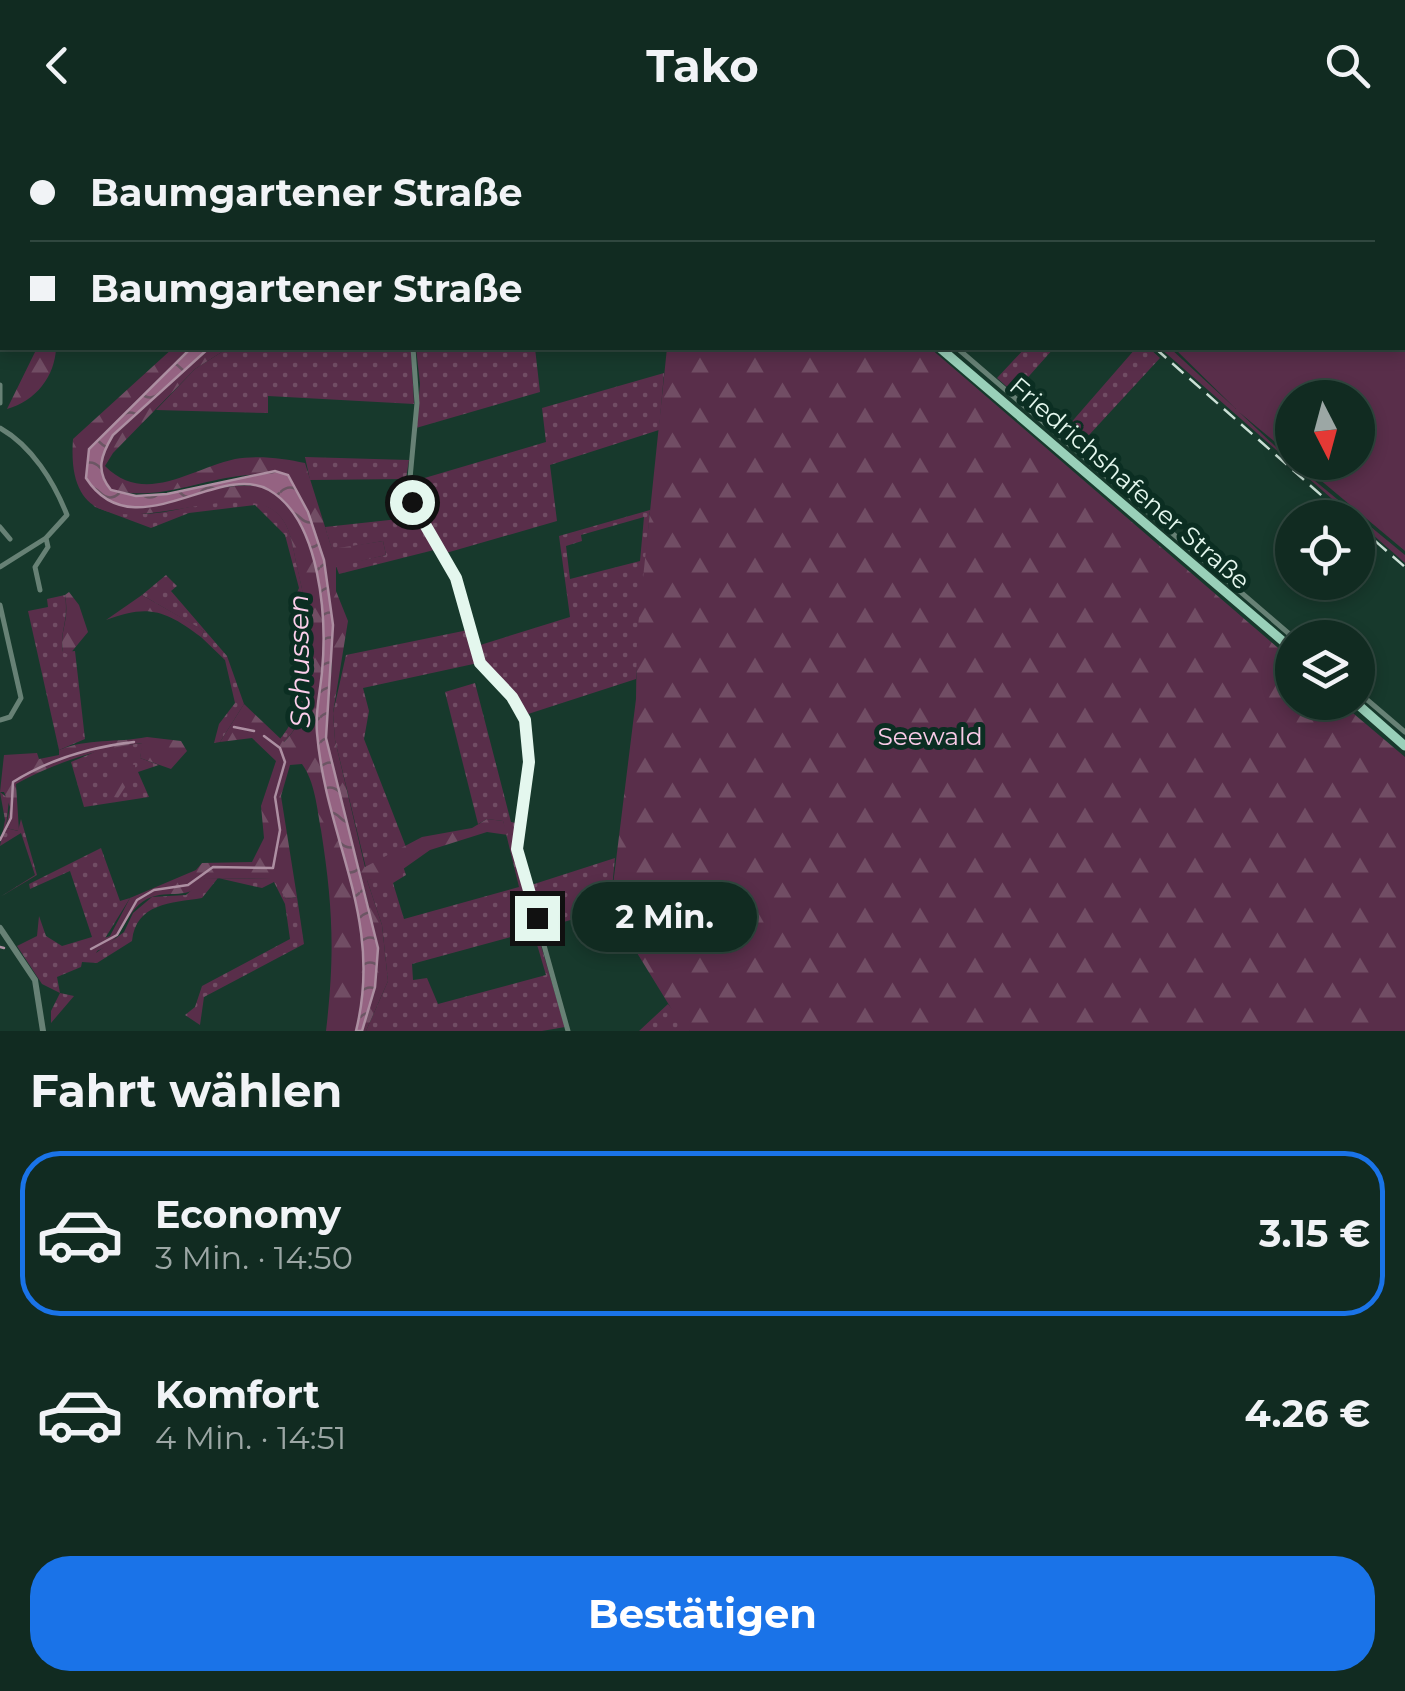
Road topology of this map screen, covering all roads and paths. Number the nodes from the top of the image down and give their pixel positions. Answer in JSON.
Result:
{"nodes":[{"id":1,"x":414,"y":350,"type":"edge"},
{"id":2,"x":942,"y":350,"type":"edge"},
{"id":3,"x":959,"y":350,"type":"edge"},
{"id":4,"x":0,"y":385,"type":"edge"},
{"id":5,"x":0,"y":402,"type":"edge"},
{"id":6,"x":0,"y":428,"type":"edge"},
{"id":7,"x":0,"y":527,"type":"edge"},
{"id":8,"x":46,"y":538,"type":"junction"},
{"id":9,"x":10,"y":539,"type":"dead end"},
{"id":10,"x":0,"y":566,"type":"edge"},
{"id":11,"x":40,"y":590,"type":"dead end"},
{"id":12,"x":0,"y":605,"type":"edge"},
{"id":13,"x":1275,"y":622,"type":"edge"},
{"id":14,"x":1275,"y":634,"type":"edge"},
{"id":15,"x":1375,"y":706,"type":"edge"},
{"id":16,"x":0,"y":720,"type":"edge"},
{"id":17,"x":1375,"y":720,"type":"edge"},
{"id":18,"x":1405,"y":732,"type":"edge"},
{"id":19,"x":1405,"y":746,"type":"edge"},
{"id":20,"x":0,"y":928,"type":"edge"},
{"id":21,"x":44,"y":1031,"type":"edge"},
{"id":22,"x":568,"y":1031,"type":"edge"}],
"edges":[{"from":1,"to":22,"type":"street"},
{"from":2,"to":14,"type":"main road","name":"Friedrichshafener Straße"},
{"from":3,"to":13,"type":"street"},
{"from":4,"to":5,"type":"street"},
{"from":6,"to":8,"type":"street"},
{"from":7,"to":9,"type":"street"},
{"from":8,"to":10,"type":"street"},
{"from":8,"to":11,"type":"street"},
{"from":12,"to":16,"type":"street"},
{"from":15,"to":18,"type":"street"},
{"from":17,"to":19,"type":"main road"},
{"from":20,"to":21,"type":"street"}]}
